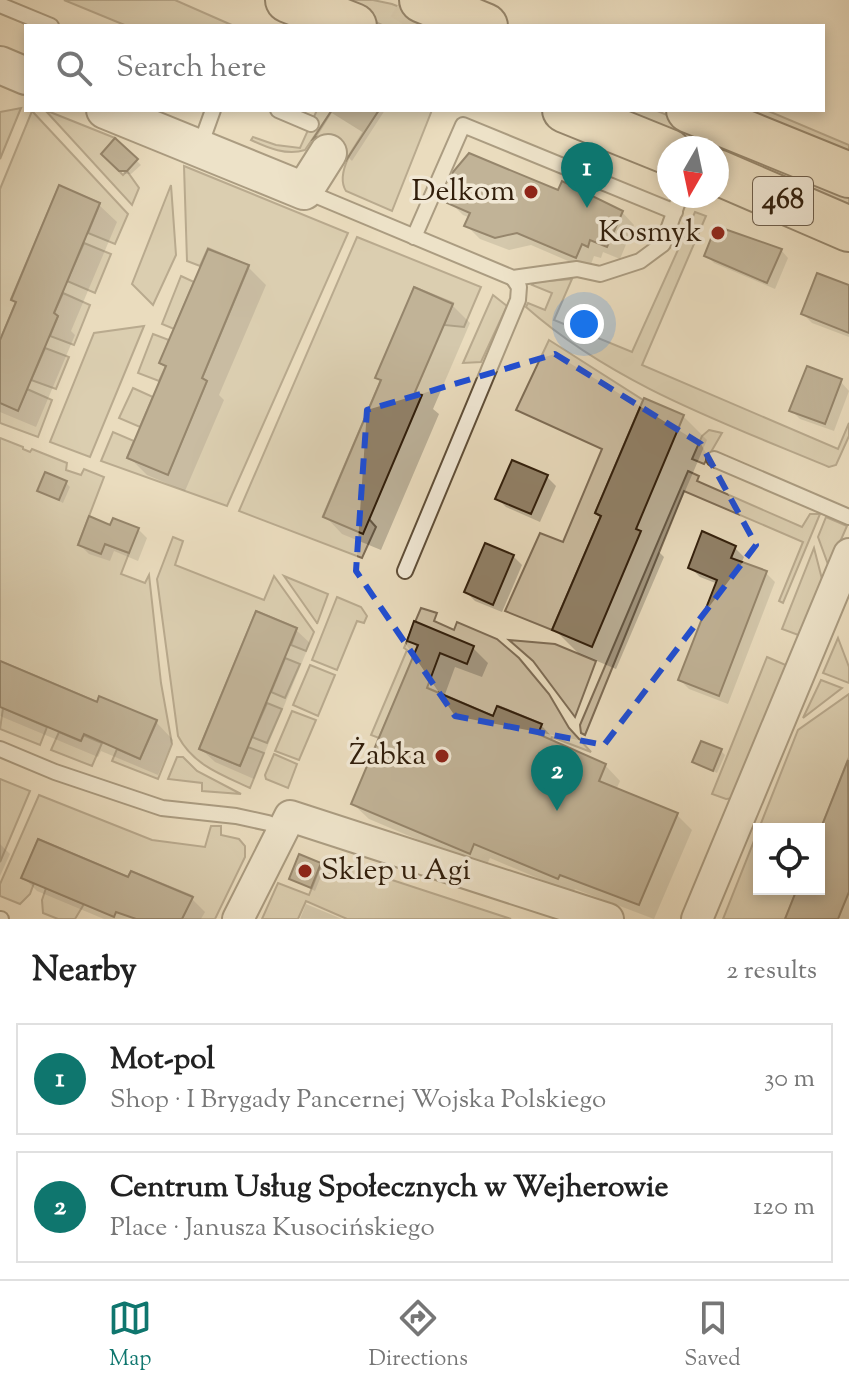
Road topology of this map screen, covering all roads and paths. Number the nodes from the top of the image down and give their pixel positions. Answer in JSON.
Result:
{"nodes":[{"id":1,"x":288,"y":0,"type":"edge"},
{"id":2,"x":422,"y":0,"type":"edge"},
{"id":3,"x":0,"y":5,"type":"edge"},
{"id":4,"x":46,"y":24,"type":"edge"},
{"id":5,"x":349,"y":24,"type":"edge"},
{"id":6,"x":480,"y":24,"type":"edge"},
{"id":7,"x":0,"y":65,"type":"edge"},
{"id":8,"x":24,"y":75,"type":"edge"},
{"id":9,"x":110,"y":112,"type":"edge"},
{"id":10,"x":212,"y":112,"type":"edge"},
{"id":11,"x":281,"y":112,"type":"edge"},
{"id":12,"x":570,"y":112,"type":"edge"},
{"id":13,"x":694,"y":112,"type":"edge"},
{"id":14,"x":319,"y":139,"type":"joint"},
{"id":15,"x":657,"y":147,"type":"edge"},
{"id":16,"x":198,"y":149,"type":"junction"},
{"id":17,"x":849,"y":175,"type":"edge"},
{"id":18,"x":729,"y":177,"type":"edge"},
{"id":19,"x":304,"y":191,"type":"junction"},
{"id":20,"x":657,"y":196,"type":"edge"},
{"id":21,"x":676,"y":208,"type":"edge"},
{"id":22,"x":849,"y":229,"type":"edge"},
{"id":23,"x":414,"y":237,"type":"junction"},
{"id":24,"x":513,"y":278,"type":"junction"},
{"id":25,"x":714,"y":459,"type":"dead end"},
{"id":26,"x":849,"y":517,"type":"edge"},
{"id":27,"x":849,"y":554,"type":"edge"},
{"id":28,"x":405,"y":571,"type":"dead end"},
{"id":29,"x":0,"y":749,"type":"edge"},
{"id":30,"x":283,"y":830,"type":"junction"},
{"id":31,"x":238,"y":919,"type":"edge"},
{"id":32,"x":608,"y":919,"type":"edge"},
{"id":33,"x":697,"y":919,"type":"edge"}],
"edges":[{"from":1,"to":5,"type":"main road"},
{"from":2,"to":6,"type":"main road"},
{"from":3,"to":4,"type":"lane"},
{"from":7,"to":8,"type":"street"},
{"from":9,"to":16,"type":"street"},
{"from":10,"to":16,"type":"lane"},
{"from":11,"to":14,"type":"lane"},
{"from":12,"to":15,"type":"main road"},
{"from":13,"to":17,"type":"main road","number":"468"},
{"from":14,"to":19,"type":"street"},
{"from":16,"to":19,"type":"street"},
{"from":18,"to":22,"type":"main road","number":"468"},
{"from":19,"to":23,"type":"lane"},
{"from":20,"to":23,"type":"lane"},
{"from":21,"to":24,"type":"lane"},
{"from":23,"to":24,"type":"lane"},
{"from":24,"to":28,"type":"lane"},
{"from":25,"to":26,"type":"lane"},
{"from":27,"to":33,"type":"street"},
{"from":29,"to":30,"type":"lane"},
{"from":30,"to":31,"type":"street"},
{"from":30,"to":32,"type":"street"}]}
